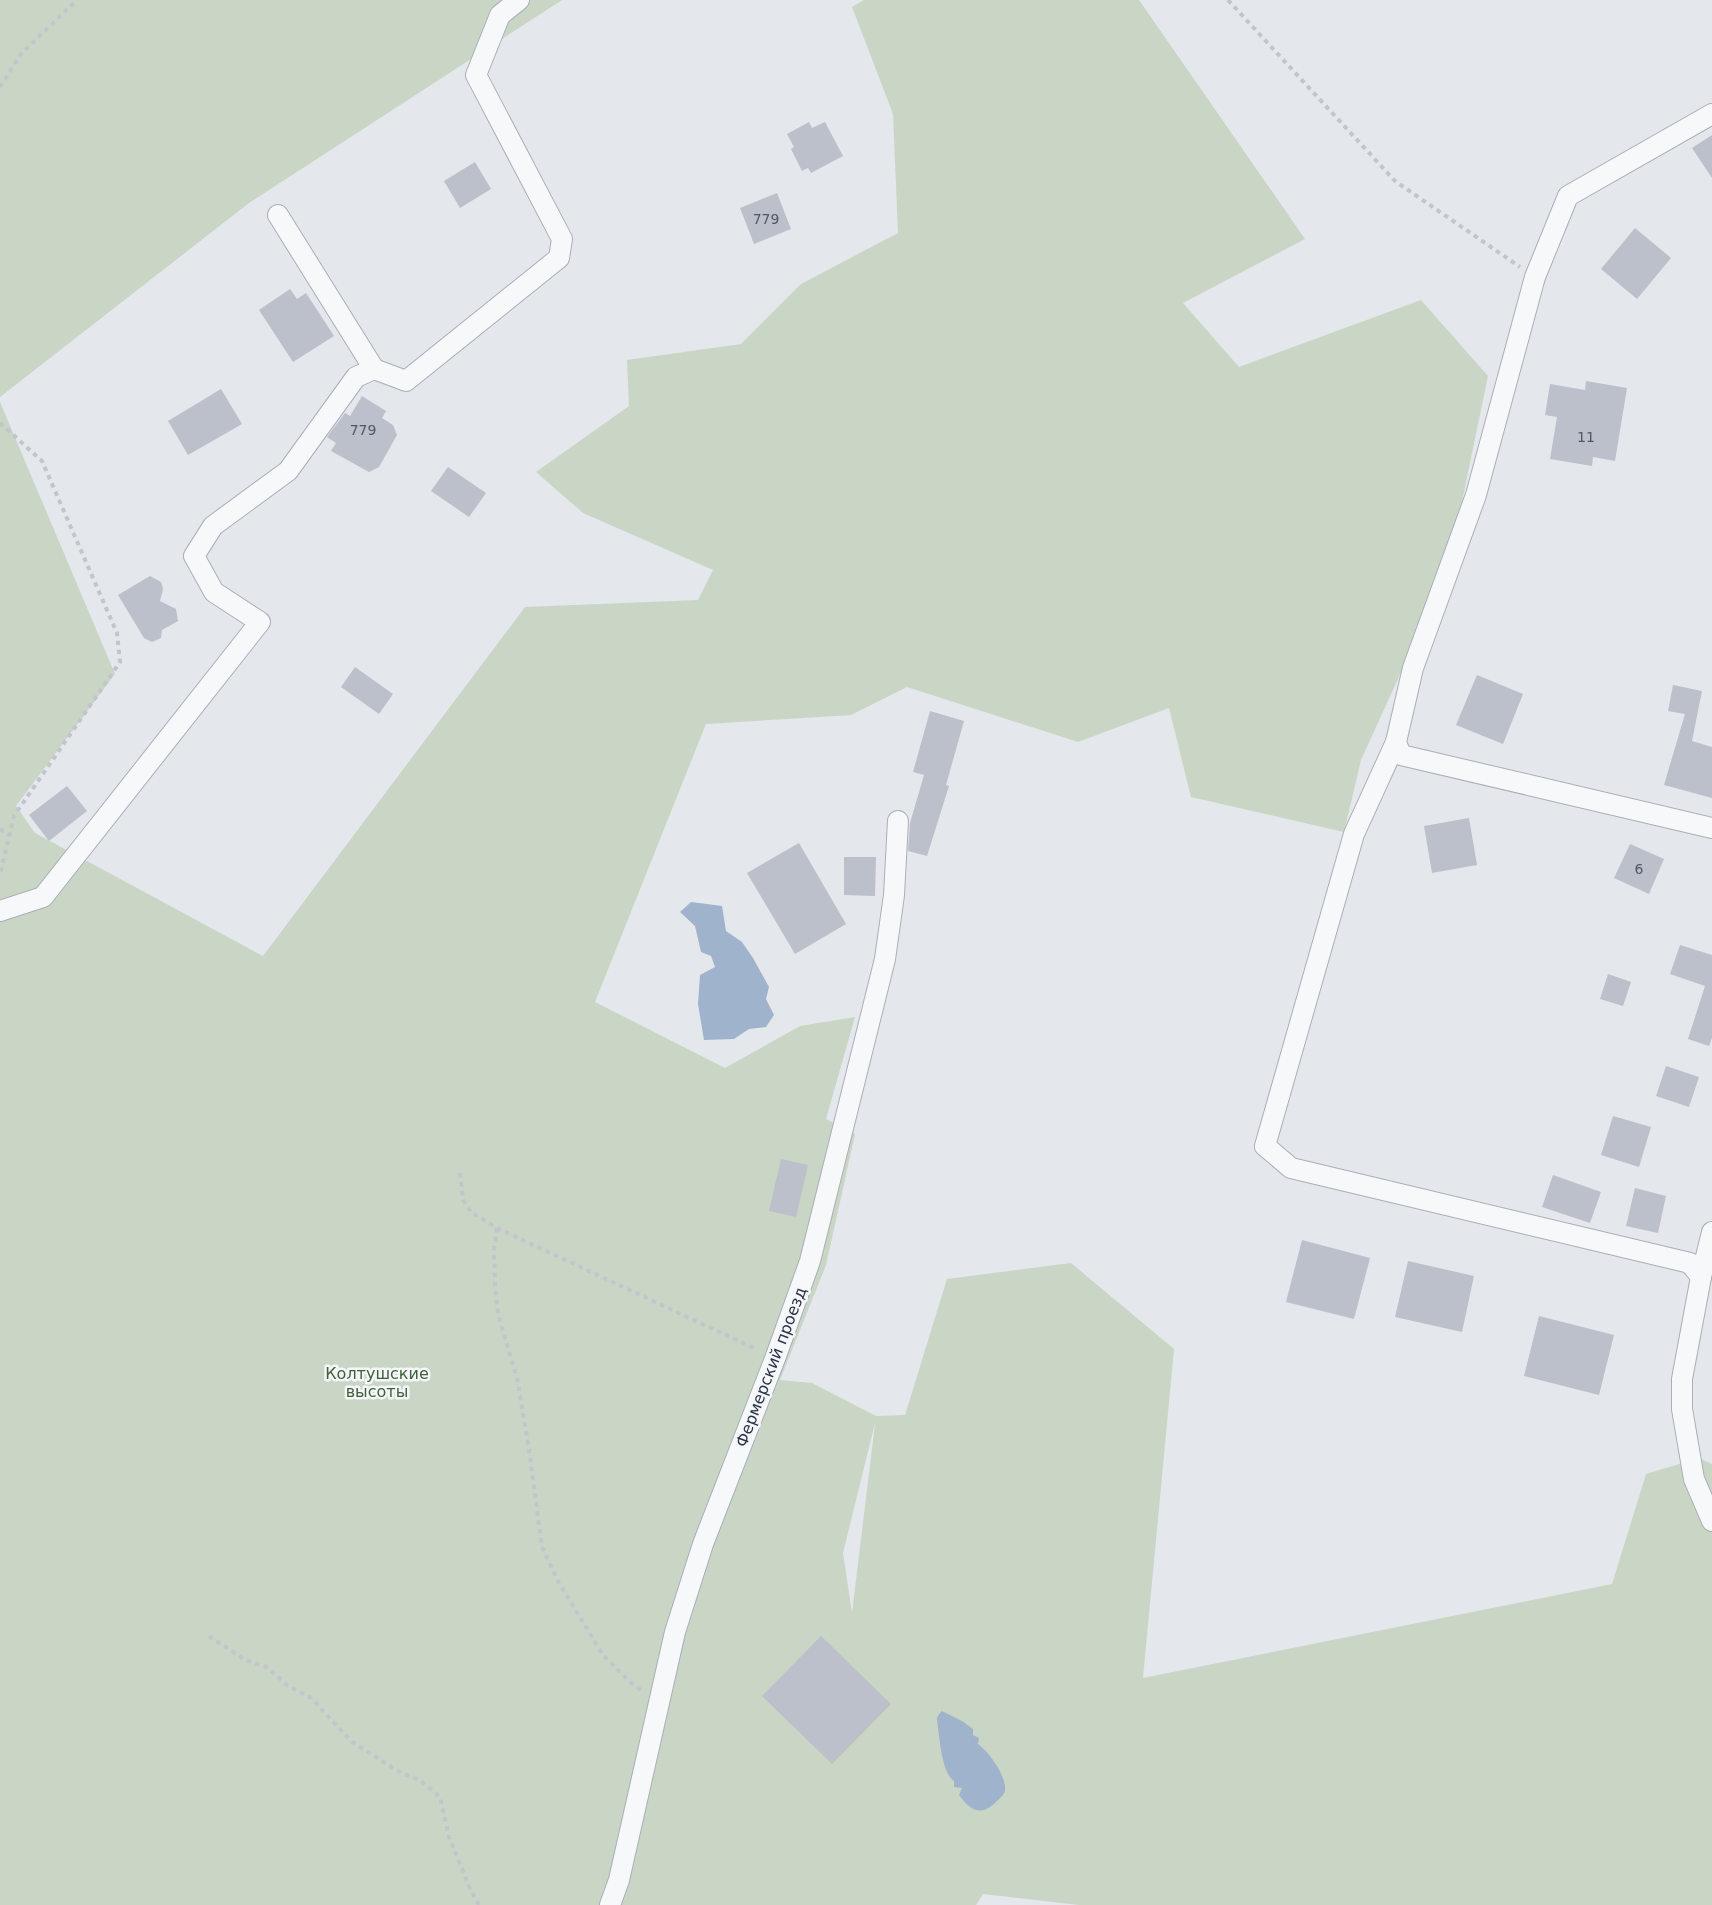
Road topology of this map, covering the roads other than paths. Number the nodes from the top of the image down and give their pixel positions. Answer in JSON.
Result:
{"nodes":[{"id":1,"x":519,"y":0,"type":"edge"},
{"id":2,"x":1712,"y":114,"type":"edge"},
{"id":3,"x":278,"y":215,"type":"dead end"},
{"id":4,"x":374,"y":369,"type":"junction"},
{"id":5,"x":1396,"y":742,"type":"junction"},
{"id":6,"x":898,"y":821,"type":"dead end"},
{"id":7,"x":1712,"y":828,"type":"edge"},
{"id":8,"x":0,"y":911,"type":"edge"},
{"id":9,"x":1712,"y":1232,"type":"edge"},
{"id":10,"x":1701,"y":1277,"type":"junction"},
{"id":11,"x":1712,"y":1521,"type":"edge"},
{"id":12,"x":610,"y":1905,"type":"edge"}],
"edges":[{"from":1,"to":4,"type":"street"},
{"from":2,"to":5,"type":"street"},
{"from":3,"to":4,"type":"street"},
{"from":4,"to":8,"type":"street"},
{"from":5,"to":7,"type":"street"},
{"from":5,"to":10,"type":"street"},
{"from":6,"to":12,"type":"street","name":"Фермерский проезд"},
{"from":9,"to":10,"type":"street"},
{"from":10,"to":11,"type":"street"}]}
